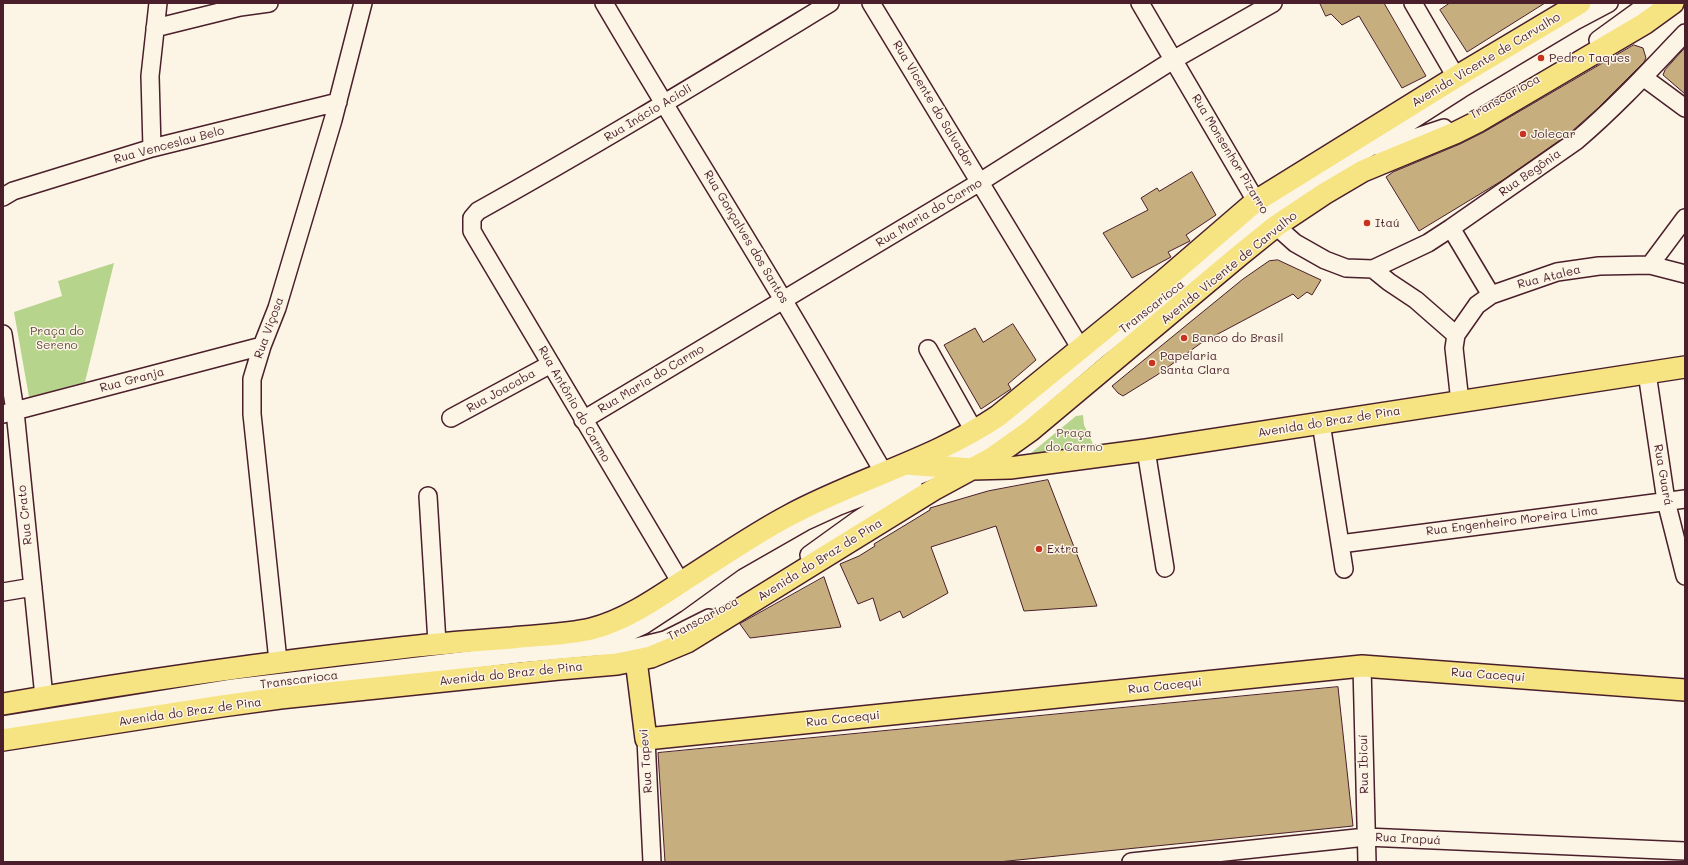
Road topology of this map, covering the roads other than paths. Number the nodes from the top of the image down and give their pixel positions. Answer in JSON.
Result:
{"nodes":[{"id":1,"x":158,"y":3,"type":"edge"},
{"id":2,"x":269,"y":3,"type":"edge"},
{"id":3,"x":363,"y":3,"type":"edge"},
{"id":4,"x":604,"y":3,"type":"edge"},
{"id":5,"x":830,"y":3,"type":"edge"},
{"id":6,"x":871,"y":3,"type":"edge"},
{"id":7,"x":1140,"y":3,"type":"edge"},
{"id":8,"x":1273,"y":3,"type":"edge"},
{"id":9,"x":1413,"y":3,"type":"edge"},
{"id":10,"x":1580,"y":3,"type":"edge"},
{"id":11,"x":1609,"y":3,"type":"edge"},
{"id":12,"x":1649,"y":3,"type":"edge"},
{"id":13,"x":1673,"y":3,"type":"edge"},
{"id":14,"x":156,"y":28,"type":"junction"},
{"id":15,"x":1685,"y":33,"type":"edge"},
{"id":16,"x":1173,"y":60,"type":"junction"},
{"id":17,"x":1456,"y":77,"type":"junction"},
{"id":18,"x":1643,"y":77,"type":"junction"},
{"id":19,"x":338,"y":102,"type":"junction"},
{"id":20,"x":663,"y":104,"type":"junction"},
{"id":21,"x":1685,"y":108,"type":"edge"},
{"id":22,"x":152,"y":148,"type":"junction"},
{"id":23,"x":1367,"y":149,"type":"junction"},
{"id":24,"x":980,"y":182,"type":"junction"},
{"id":25,"x":3,"y":197,"type":"edge"},
{"id":26,"x":1267,"y":214,"type":"junction"},
{"id":27,"x":1685,"y":218,"type":"edge"},
{"id":28,"x":471,"y":224,"type":"joint"},
{"id":29,"x":1451,"y":228,"type":"junction"},
{"id":30,"x":1650,"y":265,"type":"junction"},
{"id":31,"x":1373,"y":269,"type":"junction"},
{"id":32,"x":1685,"y":274,"type":"edge"},
{"id":33,"x":1491,"y":294,"type":"junction"},
{"id":34,"x":783,"y":300,"type":"junction"},
{"id":35,"x":3,"y":334,"type":"edge"},
{"id":36,"x":1456,"y":335,"type":"junction"},
{"id":37,"x":262,"y":346,"type":"junction"},
{"id":38,"x":928,"y":349,"type":"dead end"},
{"id":39,"x":1081,"y":349,"type":"junction"},
{"id":40,"x":551,"y":364,"type":"junction"},
{"id":41,"x":1685,"y":367,"type":"edge"},
{"id":42,"x":1646,"y":373,"type":"junction"},
{"id":43,"x":1460,"y":402,"type":"junction"},
{"id":44,"x":9,"y":413,"type":"edge"},
{"id":45,"x":451,"y":418,"type":"dead end"},
{"id":46,"x":583,"y":420,"type":"junction"},
{"id":47,"x":1321,"y":423,"type":"junction"},
{"id":48,"x":974,"y":431,"type":"junction"},
{"id":49,"x":1146,"y":450,"type":"junction"},
{"id":50,"x":906,"y":464,"type":"junction"},
{"id":51,"x":940,"y":467,"type":"junction"},
{"id":52,"x":972,"y":470,"type":"junction"},
{"id":53,"x":884,"y":473,"type":"junction"},
{"id":54,"x":428,"y":496,"type":"dead end"},
{"id":55,"x":1685,"y":498,"type":"edge"},
{"id":56,"x":1666,"y":501,"type":"junction"},
{"id":57,"x":1340,"y":544,"type":"junction"},
{"id":58,"x":1683,"y":555,"type":"edge"},
{"id":59,"x":1165,"y":568,"type":"dead end"},
{"id":60,"x":1344,"y":569,"type":"dead end"},
{"id":61,"x":1685,"y":576,"type":"edge"},
{"id":62,"x":680,"y":583,"type":"junction"},
{"id":63,"x":32,"y":587,"type":"junction"},
{"id":64,"x":3,"y":592,"type":"edge"},
{"id":65,"x":437,"y":643,"type":"junction"},
{"id":66,"x":596,"y":648,"type":"junction"},
{"id":67,"x":636,"y":660,"type":"junction"},
{"id":68,"x":278,"y":661,"type":"junction"},
{"id":69,"x":1362,"y":666,"type":"junction"},
{"id":70,"x":1685,"y":690,"type":"edge"},
{"id":71,"x":44,"y":697,"type":"junction"},
{"id":72,"x":3,"y":704,"type":"edge"},
{"id":73,"x":3,"y":724,"type":"edge"},
{"id":74,"x":646,"y":739,"type":"junction"},
{"id":75,"x":3,"y":740,"type":"edge"},
{"id":76,"x":1366,"y":837,"type":"junction"},
{"id":77,"x":1685,"y":852,"type":"edge"},
{"id":78,"x":652,"y":862,"type":"edge"},
{"id":79,"x":1131,"y":862,"type":"edge"},
{"id":80,"x":1367,"y":862,"type":"edge"}],
"edges":[{"from":1,"to":14,"type":"street"},
{"from":2,"to":14,"type":"street"},
{"from":3,"to":19,"type":"street","name":"Rua Viçosa"},
{"from":4,"to":20,"type":"street","name":"Rua Gonçalves dos Santos"},
{"from":5,"to":20,"type":"street","name":"Rua Inácio Acioli"},
{"from":6,"to":24,"type":"street","name":"Rua Vicente do Salvador"},
{"from":7,"to":16,"type":"street","name":"Rua Monsenhor Pizarro"},
{"from":8,"to":16,"type":"street","name":"Rua Maria do Carmo"},
{"from":9,"to":17,"type":"street"},
{"from":10,"to":17,"type":"main road","name":"Avenida Vicente de Carvalho"},
{"from":11,"to":23,"type":"street","name":"Transcarioca"},
{"from":12,"to":23,"type":"street","name":"Transcarioca"},
{"from":13,"to":26,"type":"main road","name":"Avenida Vicente de Carvalho"},
{"from":14,"to":22,"type":"street"},
{"from":15,"to":18,"type":"street","name":"Rua Begônia"},
{"from":16,"to":24,"type":"street","name":"Rua Maria do Carmo"},
{"from":16,"to":26,"type":"street","name":"Rua Monsenhor Pizarro"},
{"from":17,"to":26,"type":"main road","name":"Avenida Vicente de Carvalho"},
{"from":18,"to":21,"type":"street"},
{"from":18,"to":29,"type":"street","name":"Rua Begônia"},
{"from":19,"to":22,"type":"street","name":"Rua Venceslau Belo"},
{"from":19,"to":37,"type":"street","name":"Rua Viçosa"},
{"from":20,"to":28,"type":"street","name":"Rua Inácio Acioli"},
{"from":20,"to":34,"type":"street","name":"Rua Gonçalves dos Santos"},
{"from":22,"to":25,"type":"street","name":"Rua Venceslau Belo"},
{"from":23,"to":26,"type":"street","name":"Transcarioca"},
{"from":24,"to":34,"type":"street","name":"Rua Maria do Carmo"},
{"from":24,"to":39,"type":"street","name":"Rua Vicente do Salvador"},
{"from":26,"to":31,"type":"street","name":"Rua Monsenhor Pizarro"},
{"from":26,"to":39,"type":"main road","name":"Avenida Vicente de Carvalho"},
{"from":26,"to":51,"type":"street","name":"Transcarioca"},
{"from":26,"to":52,"type":"main road","name":"Avenida Vicente de Carvalho"},
{"from":27,"to":30,"type":"street"},
{"from":28,"to":40,"type":"street","name":"Rua Antônio do Carmo"},
{"from":29,"to":31,"type":"street","name":"Rua Begônia"},
{"from":29,"to":33,"type":"street"},
{"from":30,"to":32,"type":"street","name":"Rua Atalea"},
{"from":30,"to":33,"type":"street","name":"Rua Atalea"},
{"from":31,"to":36,"type":"street"},
{"from":33,"to":36,"type":"street","name":"Rua Atalea"},
{"from":34,"to":46,"type":"street","name":"Rua Maria do Carmo"},
{"from":34,"to":53,"type":"street","name":"Rua Gonçalves dos Santos"},
{"from":35,"to":44,"type":"street","name":"Rua Crato"},
{"from":36,"to":43,"type":"street"},
{"from":37,"to":44,"type":"street","name":"Rua Granja"},
{"from":37,"to":68,"type":"street","name":"Rua Viçosa"},
{"from":38,"to":48,"type":"street"},
{"from":39,"to":48,"type":"main road","name":"Avenida Vicente de Carvalho"},
{"from":40,"to":45,"type":"street","name":"Rua Joacaba"},
{"from":40,"to":46,"type":"street","name":"Rua Antônio do Carmo"},
{"from":41,"to":42,"type":"main road","name":"Avenida do Braz de Pina"},
{"from":42,"to":43,"type":"main road","name":"Avenida do Braz de Pina"},
{"from":42,"to":56,"type":"street","name":"Rua Guará"},
{"from":43,"to":47,"type":"main road","name":"Avenida do Braz de Pina"},
{"from":44,"to":63,"type":"street","name":"Rua Crato"},
{"from":46,"to":62,"type":"street","name":"Rua Antônio do Carmo"},
{"from":47,"to":49,"type":"main road","name":"Avenida do Braz de Pina"},
{"from":47,"to":57,"type":"street"},
{"from":48,"to":50,"type":"main road","name":"Avenida Vicente de Carvalho"},
{"from":49,"to":52,"type":"main road","name":"Avenida do Braz de Pina"},
{"from":49,"to":59,"type":"street"},
{"from":50,"to":51,"type":"main road","name":"Avenida do Braz de Pina"},
{"from":50,"to":53,"type":"main road","name":"Avenida do Braz de Pina"},
{"from":51,"to":52,"type":"main road","name":"Avenida do Braz de Pina"},
{"from":51,"to":66,"type":"street","name":"Transcarioca"},
{"from":51,"to":66,"type":"street","name":"Transcarioca"},
{"from":52,"to":67,"type":"main road","name":"Avenida do Braz de Pina"},
{"from":53,"to":62,"type":"main road","name":"Avenida do Braz de Pina"},
{"from":54,"to":65,"type":"street"},
{"from":55,"to":56,"type":"street","name":"Rua Engenheiro Moreira Lima"},
{"from":56,"to":57,"type":"street","name":"Rua Engenheiro Moreira Lima"},
{"from":56,"to":58,"type":"street","name":"Rua Guará"},
{"from":57,"to":60,"type":"street"},
{"from":58,"to":61,"type":"street","name":"Rua Guará"},
{"from":62,"to":65,"type":"main road","name":"Avenida do Braz de Pina"},
{"from":63,"to":64,"type":"street"},
{"from":63,"to":71,"type":"street","name":"Rua Crato"},
{"from":65,"to":68,"type":"main road","name":"Avenida do Braz de Pina"},
{"from":66,"to":73,"type":"street","name":"Transcarioca"},
{"from":67,"to":74,"type":"main road","name":"Rua Tapevi"},
{"from":67,"to":75,"type":"main road","name":"Avenida do Braz de Pina"},
{"from":68,"to":71,"type":"main road","name":"Avenida do Braz de Pina"},
{"from":69,"to":70,"type":"main road","name":"Rua Cacequi"},
{"from":69,"to":74,"type":"main road","name":"Rua Cacequi"},
{"from":69,"to":76,"type":"street","name":"Rua Ibicuí"},
{"from":71,"to":72,"type":"main road","name":"Avenida do Braz de Pina"},
{"from":74,"to":78,"type":"street","name":"Rua Tapevi"},
{"from":76,"to":77,"type":"street","name":"Rua Irapuá"},
{"from":76,"to":79,"type":"street","name":"Rua Irapuá"},
{"from":76,"to":80,"type":"street","name":"Rua Ibicuí"}]}
